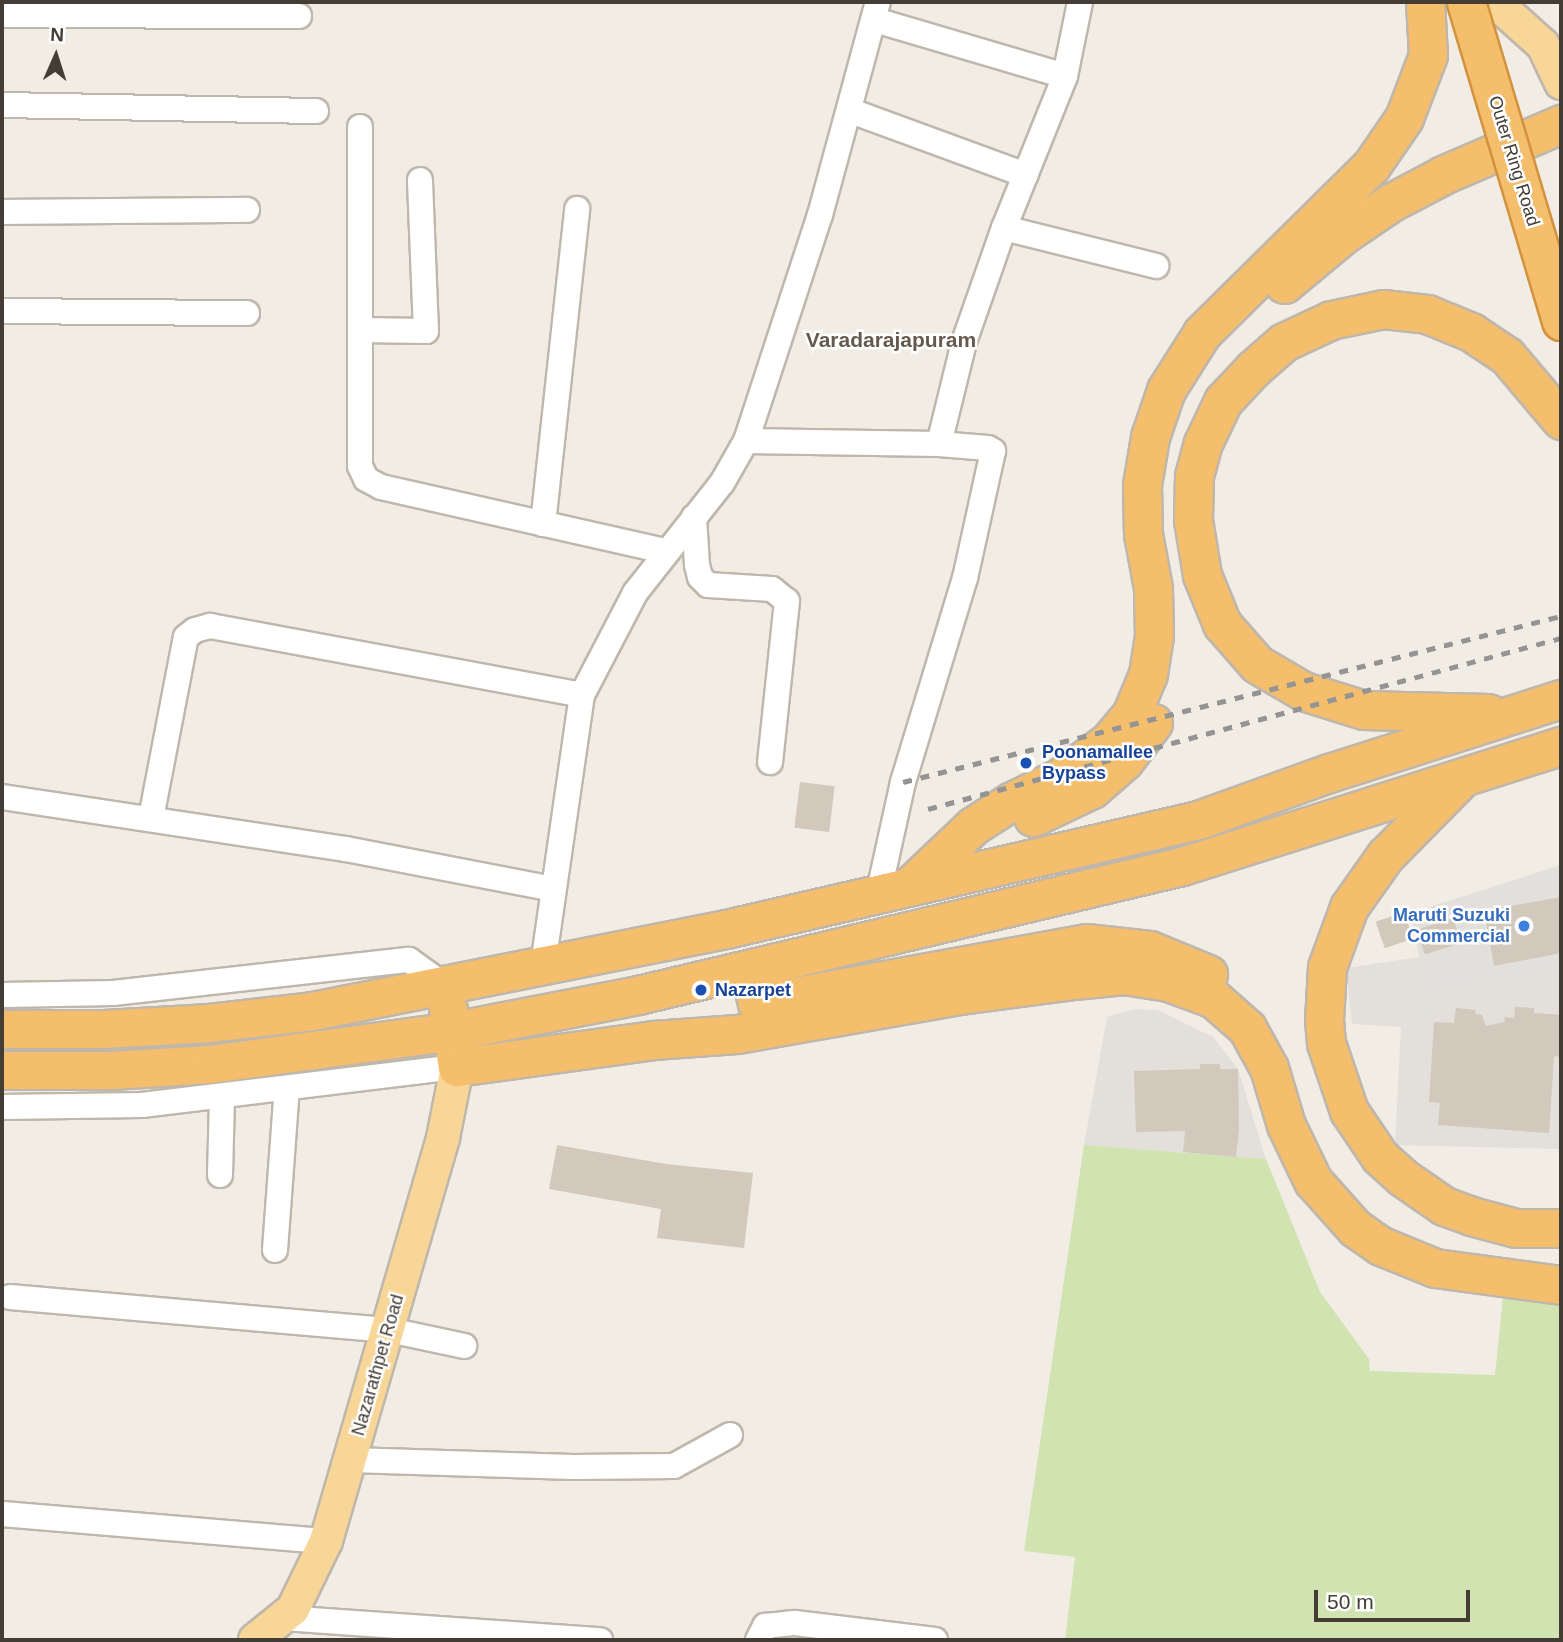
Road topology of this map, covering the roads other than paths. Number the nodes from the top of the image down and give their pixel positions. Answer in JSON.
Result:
{"nodes":[{"id":1,"x":1080,"y":2,"type":"edge"},
{"id":2,"x":1425,"y":2,"type":"edge"},
{"id":3,"x":1466,"y":2,"type":"edge"},
{"id":4,"x":1495,"y":2,"type":"edge"},
{"id":5,"x":877,"y":11,"type":"edge"},
{"id":6,"x":2,"y":15,"type":"edge"},
{"id":7,"x":299,"y":16,"type":"dead end"},
{"id":8,"x":1065,"y":76,"type":"junction"},
{"id":9,"x":1561,"y":83,"type":"edge"},
{"id":10,"x":2,"y":105,"type":"edge"},
{"id":11,"x":316,"y":111,"type":"dead end"},
{"id":12,"x":851,"y":111,"type":"junction"},
{"id":13,"x":1561,"y":124,"type":"edge"},
{"id":14,"x":360,"y":127,"type":"dead end"},
{"id":15,"x":1027,"y":175,"type":"junction"},
{"id":16,"x":420,"y":180,"type":"dead end"},
{"id":17,"x":577,"y":209,"type":"dead end"},
{"id":18,"x":247,"y":211,"type":"dead end"},
{"id":19,"x":2,"y":212,"type":"edge"},
{"id":20,"x":1004,"y":228,"type":"junction"},
{"id":21,"x":1156,"y":266,"type":"dead end"},
{"id":22,"x":2,"y":311,"type":"edge"},
{"id":23,"x":247,"y":313,"type":"dead end"},
{"id":24,"x":1561,"y":321,"type":"edge"},
{"id":25,"x":361,"y":330,"type":"junction"},
{"id":26,"x":1561,"y":420,"type":"edge"},
{"id":27,"x":746,"y":441,"type":"junction"},
{"id":28,"x":939,"y":444,"type":"junction"},
{"id":29,"x":694,"y":517,"type":"junction"},
{"id":30,"x":543,"y":523,"type":"junction"},
{"id":31,"x":666,"y":551,"type":"junction"},
{"id":32,"x":582,"y":695,"type":"junction"},
{"id":33,"x":1561,"y":699,"type":"edge"},
{"id":34,"x":1517,"y":714,"type":"junction"},
{"id":35,"x":1561,"y":746,"type":"edge"},
{"id":36,"x":770,"y":762,"type":"dead end"},
{"id":37,"x":1462,"y":778,"type":"junction"},
{"id":38,"x":2,"y":797,"type":"edge"},
{"id":39,"x":152,"y":818,"type":"junction"},
{"id":40,"x":957,"y":874,"type":"junction"},
{"id":41,"x":553,"y":889,"type":"junction"},
{"id":42,"x":893,"y":891,"type":"junction"},
{"id":43,"x":543,"y":964,"type":"junction"},
{"id":44,"x":749,"y":969,"type":"junction"},
{"id":45,"x":444,"y":985,"type":"junction"},
{"id":46,"x":2,"y":995,"type":"edge"},
{"id":47,"x":2,"y":1029,"type":"edge"},
{"id":48,"x":453,"y":1031,"type":"junction"},
{"id":49,"x":457,"y":1067,"type":"junction"},
{"id":50,"x":2,"y":1070,"type":"edge"},
{"id":51,"x":287,"y":1088,"type":"junction"},
{"id":52,"x":222,"y":1096,"type":"junction"},
{"id":53,"x":2,"y":1107,"type":"edge"},
{"id":54,"x":220,"y":1175,"type":"dead end"},
{"id":55,"x":1561,"y":1228,"type":"edge"},
{"id":56,"x":275,"y":1250,"type":"dead end"},
{"id":57,"x":1561,"y":1266,"type":"edge"},
{"id":58,"x":1561,"y":1284,"type":"edge"},
{"id":59,"x":10,"y":1297,"type":"dead end"},
{"id":60,"x":388,"y":1330,"type":"junction"},
{"id":61,"x":464,"y":1346,"type":"dead end"},
{"id":62,"x":730,"y":1435,"type":"dead end"},
{"id":63,"x":351,"y":1460,"type":"junction"},
{"id":64,"x":2,"y":1514,"type":"edge"},
{"id":65,"x":326,"y":1541,"type":"junction"},
{"id":66,"x":283,"y":1618,"type":"junction"},
{"id":67,"x":255,"y":1640,"type":"edge"},
{"id":68,"x":600,"y":1640,"type":"edge"},
{"id":69,"x":758,"y":1640,"type":"edge"},
{"id":70,"x":935,"y":1640,"type":"edge"}],
"edges":[{"from":1,"to":8,"type":"street"},
{"from":2,"to":42,"type":"highway"},
{"from":3,"to":24,"type":"highway","name":"Outer Ring Road","bridge":true},
{"from":4,"to":9,"type":"main road"},
{"from":5,"to":8,"type":"street"},
{"from":5,"to":12,"type":"street"},
{"from":6,"to":7,"type":"street"},
{"from":8,"to":15,"type":"street"},
{"from":10,"to":11,"type":"street"},
{"from":12,"to":15,"type":"street"},
{"from":12,"to":27,"type":"street"},
{"from":13,"to":40,"type":"highway"},
{"from":14,"to":25,"type":"street"},
{"from":15,"to":20,"type":"street"},
{"from":16,"to":25,"type":"street"},
{"from":17,"to":30,"type":"street"},
{"from":18,"to":19,"type":"street"},
{"from":20,"to":21,"type":"street"},
{"from":20,"to":28,"type":"street"},
{"from":22,"to":23,"type":"street"},
{"from":25,"to":30,"type":"street"},
{"from":26,"to":34,"type":"highway"},
{"from":27,"to":28,"type":"street"},
{"from":27,"to":29,"type":"street"},
{"from":28,"to":42,"type":"street"},
{"from":29,"to":31,"type":"street"},
{"from":29,"to":36,"type":"street"},
{"from":30,"to":31,"type":"street"},
{"from":31,"to":32,"type":"street"},
{"from":32,"to":39,"type":"street"},
{"from":32,"to":41,"type":"street"},
{"from":33,"to":34,"type":"highway"},
{"from":34,"to":40,"type":"highway"},
{"from":35,"to":37,"type":"highway"},
{"from":37,"to":44,"type":"highway"},
{"from":37,"to":55,"type":"highway"},
{"from":38,"to":39,"type":"street"},
{"from":39,"to":41,"type":"street"},
{"from":40,"to":42,"type":"highway"},
{"from":41,"to":43,"type":"street"},
{"from":42,"to":43,"type":"highway"},
{"from":43,"to":45,"type":"highway"},
{"from":44,"to":48,"type":"highway"},
{"from":44,"to":57,"type":"highway"},
{"from":45,"to":46,"type":"street"},
{"from":45,"to":47,"type":"highway"},
{"from":45,"to":48,"type":"highway"},
{"from":48,"to":49,"type":"highway"},
{"from":48,"to":50,"type":"highway"},
{"from":49,"to":51,"type":"street"},
{"from":49,"to":58,"type":"highway"},
{"from":49,"to":60,"type":"main road","name":"Nazarathpet Road"},
{"from":51,"to":52,"type":"street"},
{"from":51,"to":56,"type":"street"},
{"from":52,"to":53,"type":"street"},
{"from":52,"to":54,"type":"street"},
{"from":59,"to":60,"type":"street"},
{"from":60,"to":61,"type":"street"},
{"from":60,"to":63,"type":"main road","name":"Nazarathpet Road"},
{"from":62,"to":63,"type":"street"},
{"from":63,"to":65,"type":"main road","name":"Nazarathpet Road"},
{"from":64,"to":65,"type":"street"},
{"from":65,"to":66,"type":"main road","name":"Nazarathpet Road"},
{"from":66,"to":67,"type":"main road","name":"Nazarathpet Road"},
{"from":66,"to":68,"type":"street"},
{"from":69,"to":70,"type":"street"}]}
